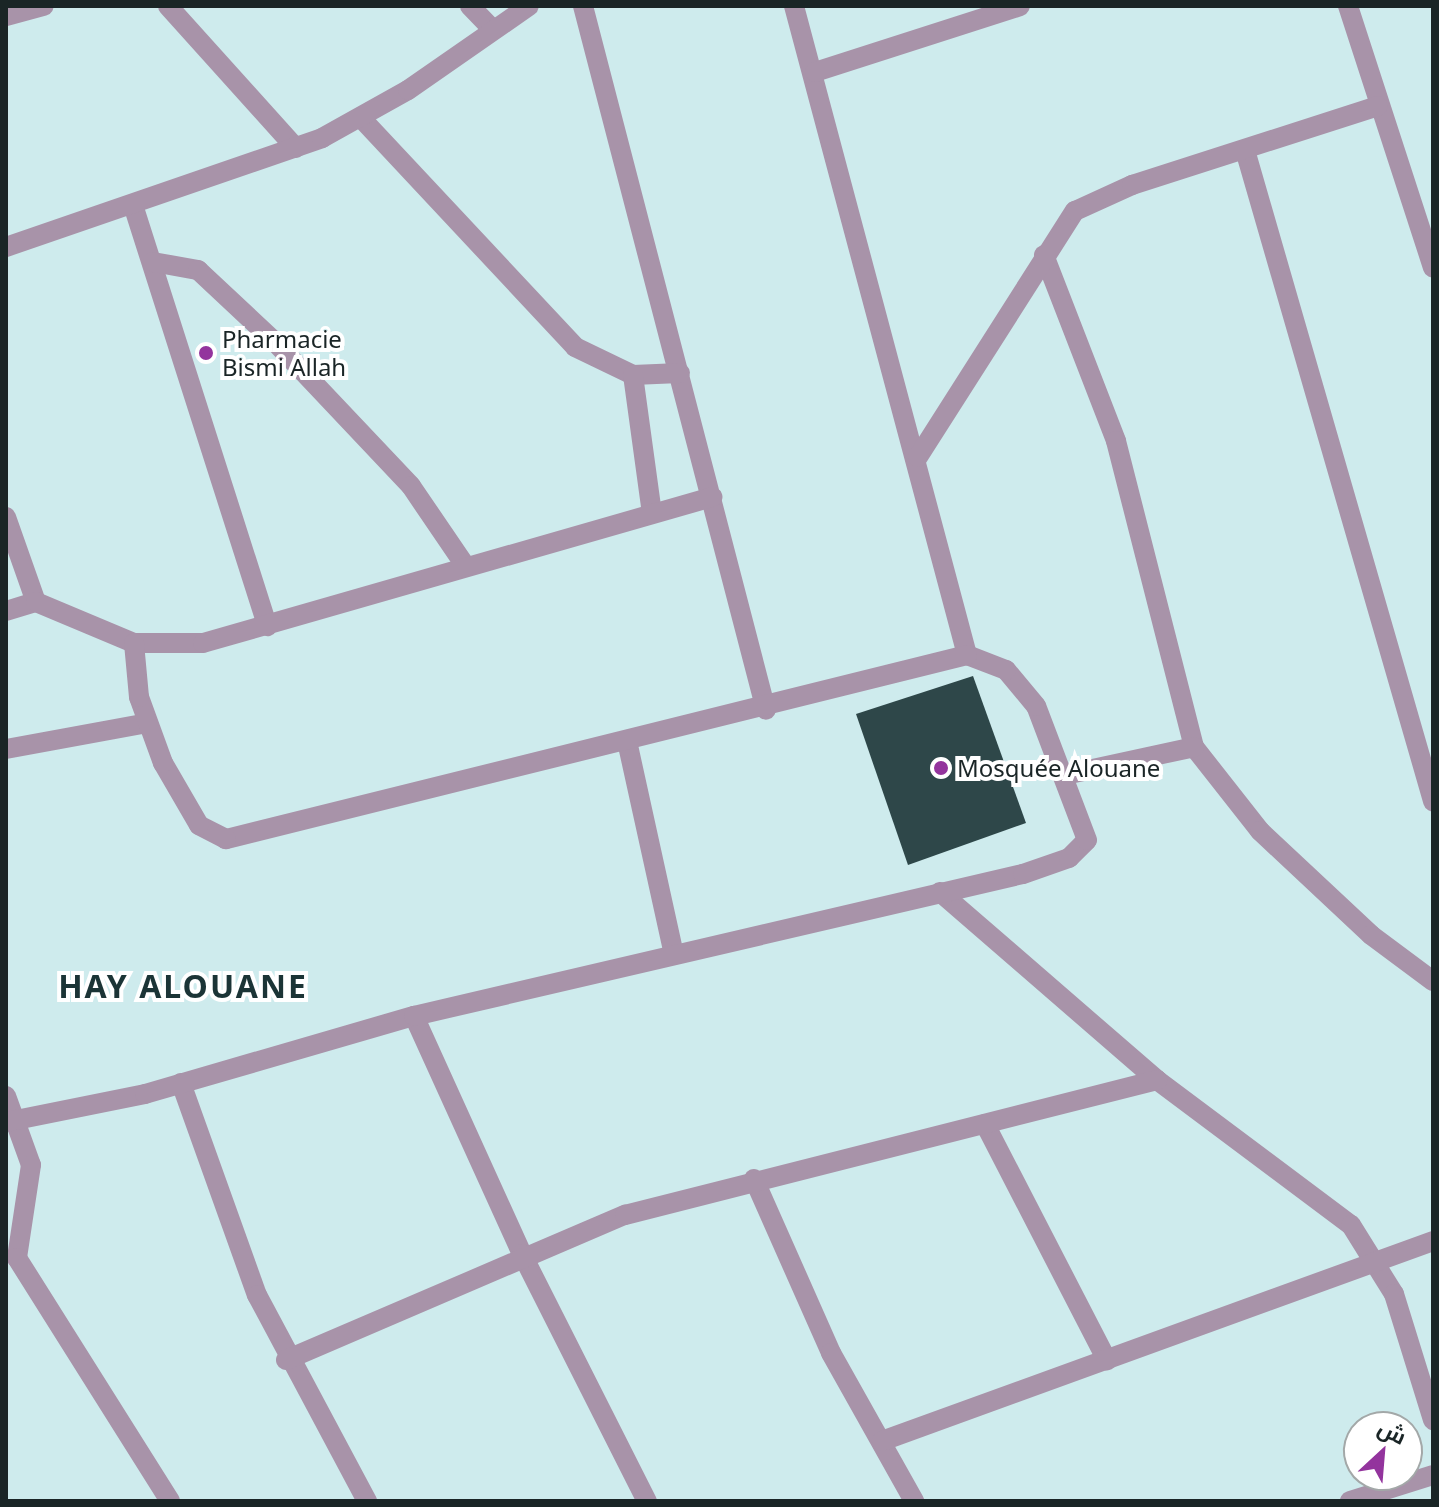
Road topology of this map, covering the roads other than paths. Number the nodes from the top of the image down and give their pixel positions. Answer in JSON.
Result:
{"nodes":[{"id":1,"x":44,"y":6,"type":"edge"},
{"id":2,"x":168,"y":6,"type":"edge"},
{"id":3,"x":470,"y":6,"type":"edge"},
{"id":4,"x":529,"y":6,"type":"edge"},
{"id":5,"x":583,"y":6,"type":"edge"},
{"id":6,"x":794,"y":6,"type":"edge"},
{"id":7,"x":1020,"y":6,"type":"edge"},
{"id":8,"x":1348,"y":6,"type":"edge"},
{"id":9,"x":6,"y":16,"type":"edge"},
{"id":10,"x":492,"y":29,"type":"junction"},
{"id":11,"x":815,"y":72,"type":"junction"},
{"id":12,"x":1378,"y":106,"type":"junction"},
{"id":13,"x":362,"y":119,"type":"junction"},
{"id":14,"x":296,"y":148,"type":"junction"},
{"id":15,"x":1245,"y":150,"type":"junction"},
{"id":16,"x":134,"y":208,"type":"junction"},
{"id":17,"x":6,"y":247,"type":"edge"},
{"id":18,"x":1044,"y":255,"type":"junction"},
{"id":19,"x":153,"y":262,"type":"junction"},
{"id":20,"x":1433,"y":268,"type":"edge"},
{"id":21,"x":680,"y":373,"type":"junction"},
{"id":22,"x":633,"y":375,"type":"junction"},
{"id":23,"x":918,"y":457,"type":"junction"},
{"id":24,"x":712,"y":497,"type":"junction"},
{"id":25,"x":652,"y":514,"type":"junction"},
{"id":26,"x":6,"y":517,"type":"edge"},
{"id":27,"x":464,"y":564,"type":"junction"},
{"id":28,"x":36,"y":602,"type":"junction"},
{"id":29,"x":6,"y":611,"type":"edge"},
{"id":30,"x":267,"y":626,"type":"junction"},
{"id":31,"x":134,"y":643,"type":"junction"},
{"id":32,"x":967,"y":655,"type":"junction"},
{"id":33,"x":766,"y":710,"type":"junction"},
{"id":34,"x":148,"y":723,"type":"junction"},
{"id":35,"x":627,"y":741,"type":"junction"},
{"id":36,"x":1194,"y":747,"type":"junction"},
{"id":37,"x":6,"y":749,"type":"edge"},
{"id":38,"x":1065,"y":775,"type":"junction"},
{"id":39,"x":1433,"y":801,"type":"edge"},
{"id":40,"x":940,"y":892,"type":"junction"},
{"id":41,"x":674,"y":954,"type":"junction"},
{"id":42,"x":1433,"y":981,"type":"edge"},
{"id":43,"x":414,"y":1016,"type":"junction"},
{"id":44,"x":1157,"y":1080,"type":"junction"},
{"id":45,"x":181,"y":1083,"type":"junction"},
{"id":46,"x":6,"y":1096,"type":"edge"},
{"id":47,"x":10,"y":1121,"type":"edge"},
{"id":48,"x":985,"y":1124,"type":"junction"},
{"id":49,"x":754,"y":1179,"type":"junction"},
{"id":50,"x":1433,"y":1241,"type":"edge"},
{"id":51,"x":522,"y":1254,"type":"junction"},
{"id":52,"x":1379,"y":1260,"type":"junction"},
{"id":53,"x":286,"y":1360,"type":"junction"},
{"id":54,"x":1107,"y":1360,"type":"junction"},
{"id":55,"x":1433,"y":1420,"type":"edge"},
{"id":56,"x":882,"y":1441,"type":"junction"},
{"id":57,"x":1433,"y":1475,"type":"edge"},
{"id":58,"x":1362,"y":1499,"type":"edge"},
{"id":59,"x":170,"y":1501,"type":"edge"},
{"id":60,"x":367,"y":1501,"type":"edge"},
{"id":61,"x":647,"y":1501,"type":"edge"},
{"id":62,"x":914,"y":1501,"type":"edge"}],
"edges":[{"from":1,"to":9,"type":"street"},
{"from":2,"to":14,"type":"street"},
{"from":3,"to":10,"type":"street"},
{"from":4,"to":10,"type":"street"},
{"from":5,"to":21,"type":"street"},
{"from":6,"to":11,"type":"street"},
{"from":7,"to":11,"type":"street"},
{"from":8,"to":12,"type":"street"},
{"from":10,"to":13,"type":"street"},
{"from":11,"to":23,"type":"street"},
{"from":12,"to":15,"type":"street"},
{"from":12,"to":20,"type":"street"},
{"from":13,"to":14,"type":"street"},
{"from":13,"to":22,"type":"street"},
{"from":14,"to":16,"type":"street"},
{"from":15,"to":18,"type":"street"},
{"from":15,"to":39,"type":"street"},
{"from":16,"to":17,"type":"street"},
{"from":16,"to":19,"type":"street"},
{"from":18,"to":23,"type":"street"},
{"from":18,"to":36,"type":"street"},
{"from":19,"to":27,"type":"street"},
{"from":19,"to":30,"type":"street"},
{"from":21,"to":22,"type":"street"},
{"from":21,"to":24,"type":"street"},
{"from":22,"to":25,"type":"street"},
{"from":23,"to":32,"type":"street"},
{"from":24,"to":25,"type":"street"},
{"from":24,"to":33,"type":"street"},
{"from":25,"to":27,"type":"street"},
{"from":26,"to":28,"type":"street"},
{"from":27,"to":30,"type":"street"},
{"from":28,"to":29,"type":"street"},
{"from":28,"to":31,"type":"street"},
{"from":30,"to":31,"type":"street"},
{"from":31,"to":34,"type":"street"},
{"from":32,"to":33,"type":"street"},
{"from":32,"to":38,"type":"street"},
{"from":33,"to":35,"type":"street"},
{"from":34,"to":35,"type":"street"},
{"from":34,"to":37,"type":"street"},
{"from":35,"to":41,"type":"street"},
{"from":36,"to":38,"type":"street"},
{"from":36,"to":42,"type":"street"},
{"from":38,"to":40,"type":"street"},
{"from":40,"to":41,"type":"street"},
{"from":40,"to":44,"type":"street"},
{"from":41,"to":43,"type":"street"},
{"from":43,"to":45,"type":"street"},
{"from":43,"to":51,"type":"street"},
{"from":44,"to":48,"type":"street"},
{"from":44,"to":52,"type":"street"},
{"from":45,"to":47,"type":"street"},
{"from":45,"to":53,"type":"street"},
{"from":46,"to":47,"type":"street"},
{"from":47,"to":59,"type":"street"},
{"from":48,"to":49,"type":"street"},
{"from":48,"to":54,"type":"street"},
{"from":49,"to":51,"type":"street"},
{"from":49,"to":56,"type":"street"},
{"from":50,"to":52,"type":"street"},
{"from":51,"to":53,"type":"street"},
{"from":51,"to":61,"type":"street"},
{"from":52,"to":54,"type":"street"},
{"from":52,"to":55,"type":"street"},
{"from":53,"to":60,"type":"street"},
{"from":54,"to":56,"type":"street"},
{"from":56,"to":62,"type":"street"},
{"from":57,"to":58,"type":"street"}]}
